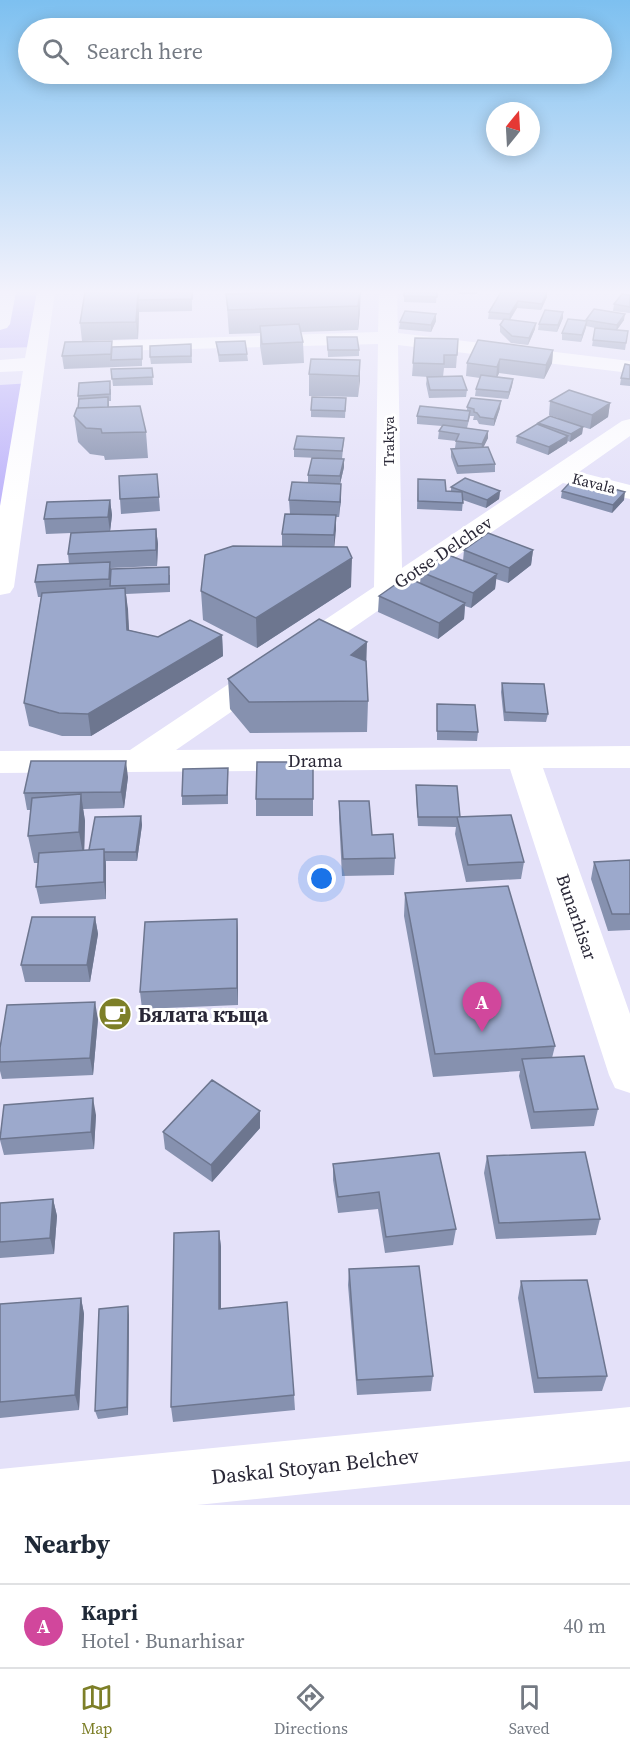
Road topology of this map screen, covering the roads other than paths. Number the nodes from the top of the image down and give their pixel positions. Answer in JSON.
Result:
{"nodes":[{"id":1,"x":388,"y":362,"type":"edge"},
{"id":2,"x":590,"y":362,"type":"edge"},
{"id":3,"x":35,"y":364,"type":"joint"},
{"id":4,"x":0,"y":366,"type":"edge"},
{"id":5,"x":630,"y":367,"type":"edge"},
{"id":6,"x":630,"y":426,"type":"edge"},
{"id":7,"x":558,"y":474,"type":"junction"},
{"id":8,"x":630,"y":492,"type":"edge"},
{"id":9,"x":0,"y":587,"type":"edge"},
{"id":10,"x":388,"y":590,"type":"junction"},
{"id":11,"x":630,"y":757,"type":"edge"},
{"id":12,"x":523,"y":759,"type":"junction"},
{"id":13,"x":138,"y":760,"type":"junction"},
{"id":14,"x":0,"y":762,"type":"edge"},
{"id":15,"x":630,"y":1075,"type":"edge"},
{"id":16,"x":630,"y":1434,"type":"edge"},
{"id":17,"x":0,"y":1497,"type":"edge"}],
"edges":[{"from":1,"to":10,"type":"street","name":"Trakiya"},
{"from":2,"to":5,"type":"street"},
{"from":3,"to":4,"type":"street"},
{"from":3,"to":9,"type":"street"},
{"from":6,"to":7,"type":"street","name":"Gotse Delchev"},
{"from":7,"to":8,"type":"street","name":"Kavala"},
{"from":7,"to":10,"type":"street","name":"Gotse Delchev"},
{"from":10,"to":13,"type":"street","name":"Gotse Delchev"},
{"from":11,"to":12,"type":"street","name":"Drama"},
{"from":12,"to":13,"type":"street","name":"Drama"},
{"from":12,"to":15,"type":"street","name":"Bunarhisar"},
{"from":13,"to":14,"type":"street","name":"Drama"},
{"from":16,"to":17,"type":"street","name":"Daskal Stoyan Belchev"}]}
